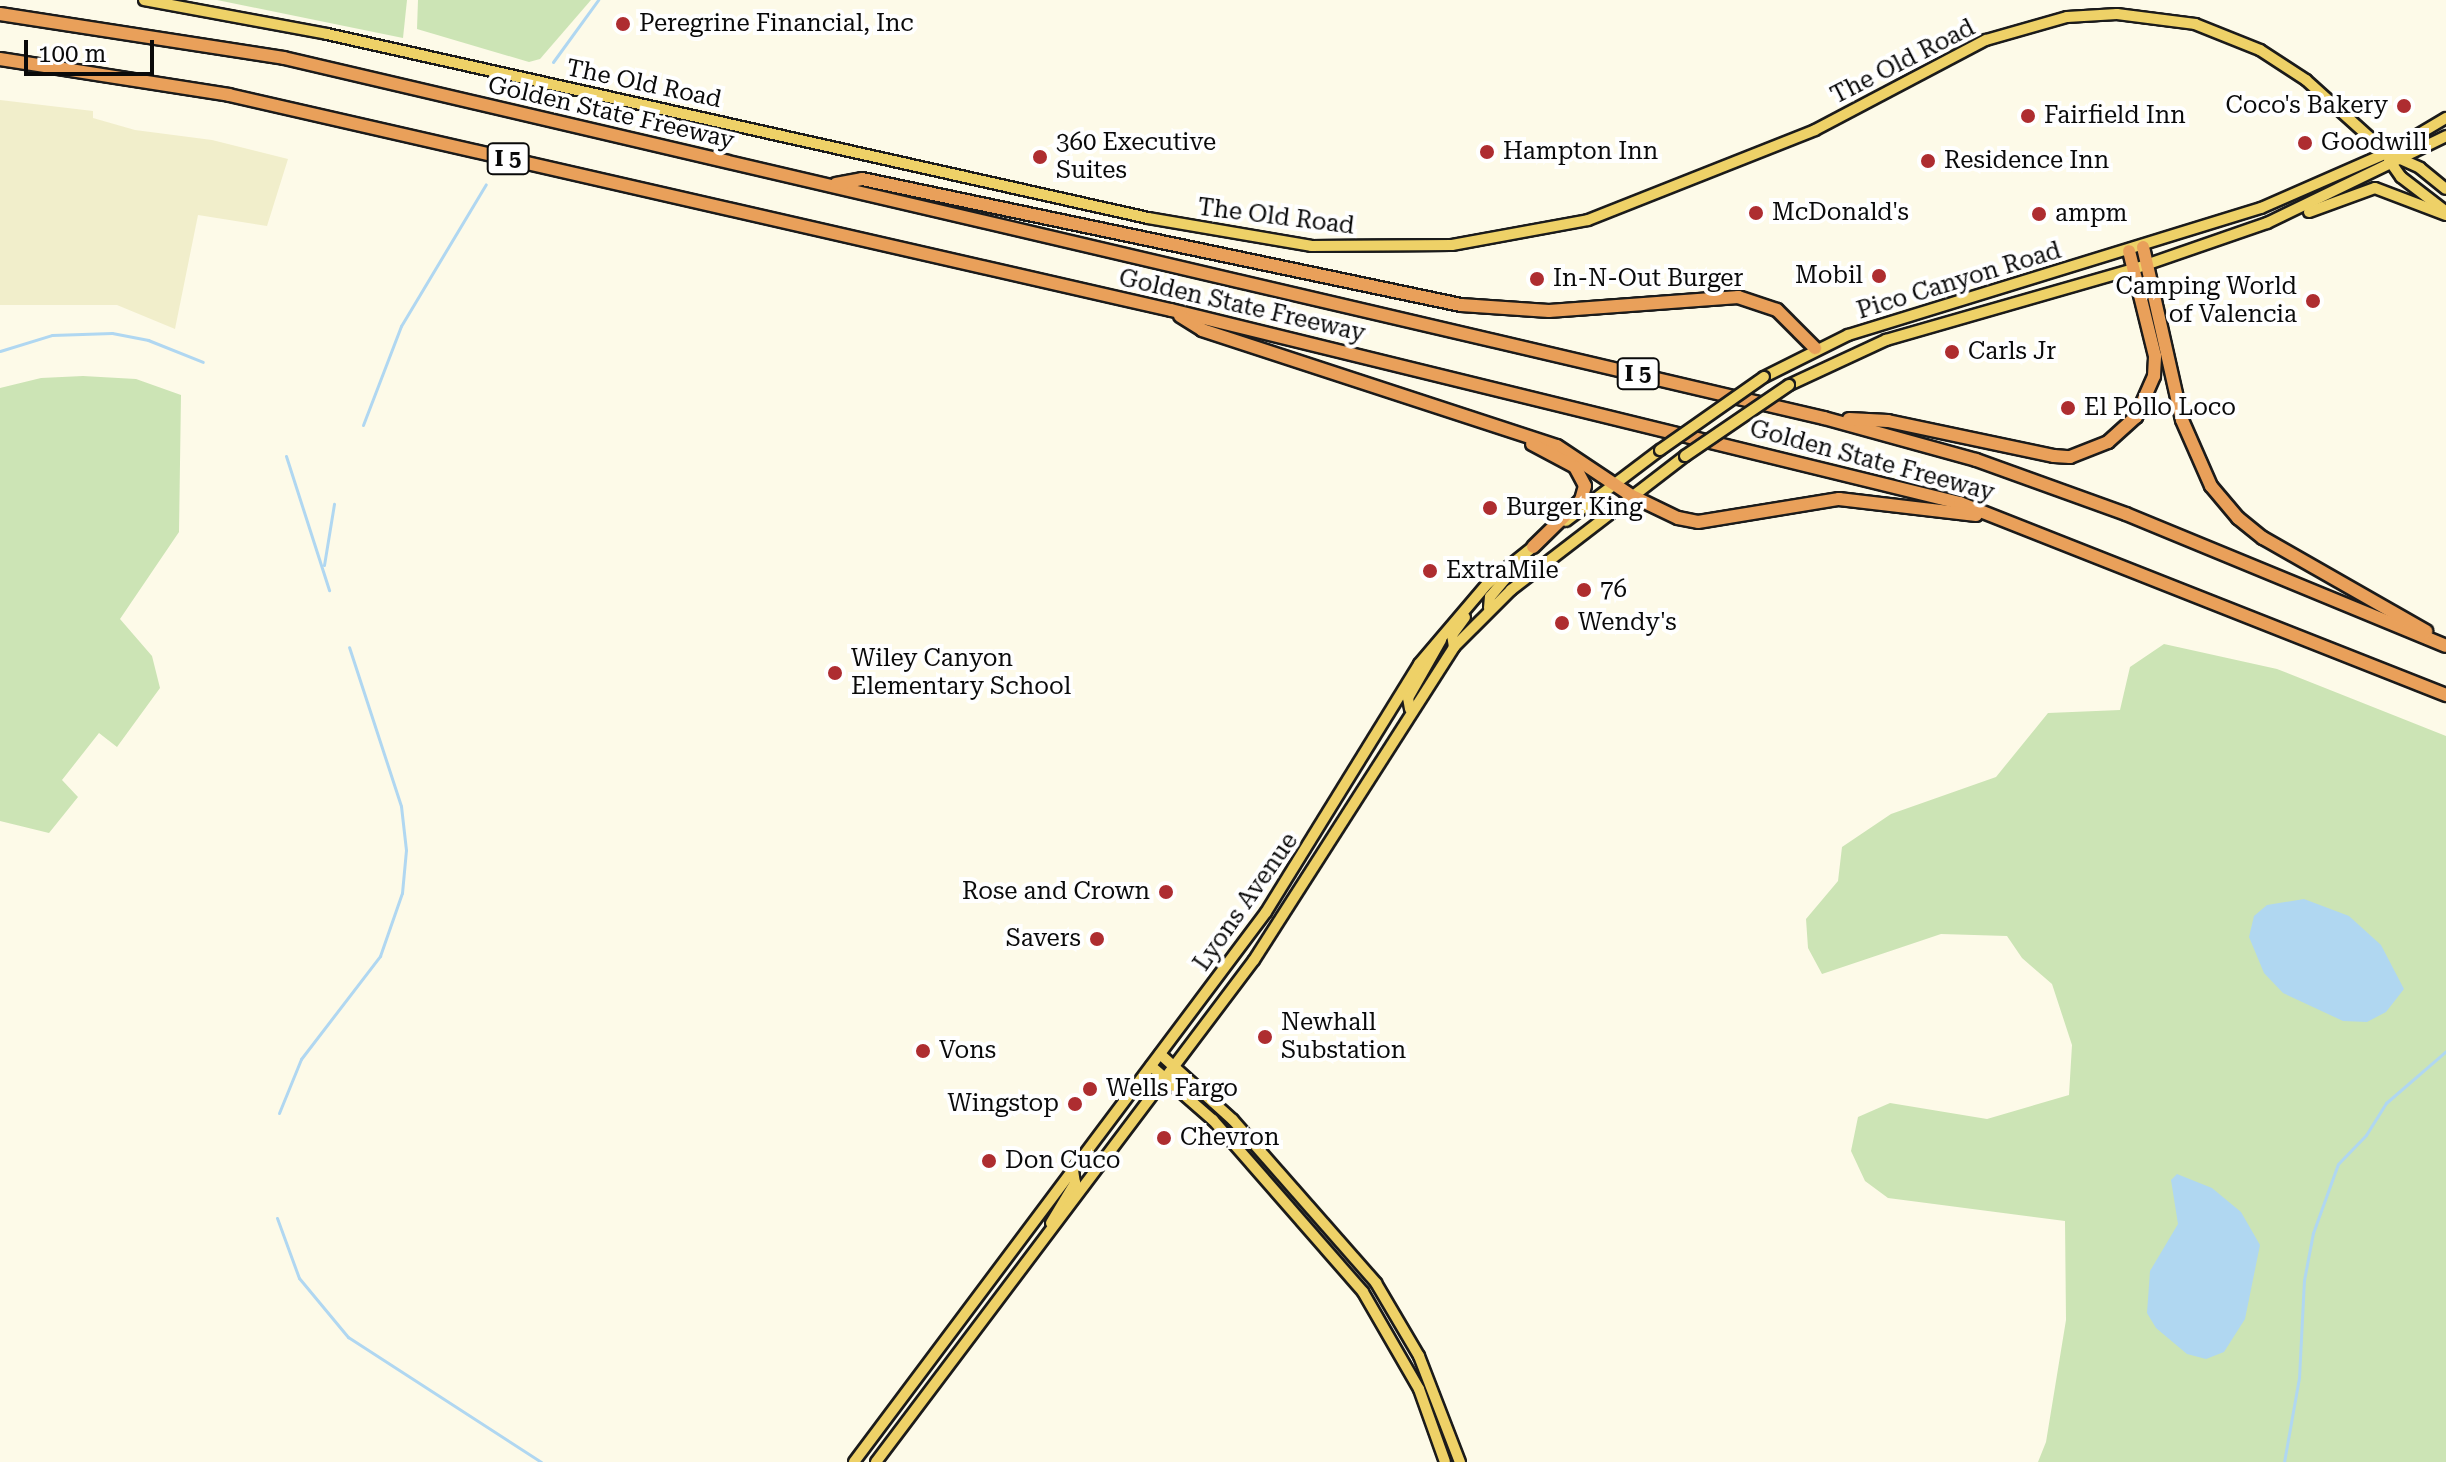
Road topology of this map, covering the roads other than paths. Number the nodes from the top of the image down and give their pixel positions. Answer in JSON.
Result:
{"nodes":[{"id":1,"x":144,"y":0,"type":"edge"},
{"id":2,"x":0,"y":14,"type":"edge"},
{"id":3,"x":0,"y":59,"type":"edge"},
{"id":4,"x":2446,"y":118,"type":"edge"},
{"id":5,"x":2446,"y":136,"type":"edge"},
{"id":6,"x":2387,"y":153,"type":"junction"},
{"id":7,"x":2404,"y":160,"type":"junction"},
{"id":8,"x":2391,"y":167,"type":"junction"},
{"id":9,"x":832,"y":185,"type":"junction"},
{"id":10,"x":2446,"y":189,"type":"edge"},
{"id":11,"x":2295,"y":212,"type":"junction"},
{"id":12,"x":2446,"y":213,"type":"edge"},
{"id":13,"x":2143,"y":247,"type":"junction"},
{"id":14,"x":2129,"y":251,"type":"junction"},
{"id":15,"x":2149,"y":264,"type":"junction"},
{"id":16,"x":2134,"y":269,"type":"junction"},
{"id":17,"x":1171,"y":310,"type":"junction"},
{"id":18,"x":1815,"y":348,"type":"junction"},
{"id":19,"x":1714,"y":412,"type":"joint"},
{"id":20,"x":1824,"y":418,"type":"junction"},
{"id":21,"x":1497,"y":426,"type":"junction"},
{"id":22,"x":1724,"y":428,"type":"joint"},
{"id":23,"x":1615,"y":484,"type":"junction"},
{"id":24,"x":1632,"y":496,"type":"junction"},
{"id":25,"x":1999,"y":518,"type":"junction"},
{"id":26,"x":1533,"y":547,"type":"junction"},
{"id":27,"x":1502,"y":570,"type":"junction"},
{"id":28,"x":1474,"y":597,"type":"junction"},
{"id":29,"x":1489,"y":608,"type":"junction"},
{"id":30,"x":1442,"y":634,"type":"junction"},
{"id":31,"x":2446,"y":644,"type":"edge"},
{"id":32,"x":1454,"y":647,"type":"junction"},
{"id":33,"x":2446,"y":695,"type":"edge"},
{"id":34,"x":1410,"y":709,"type":"junction"},
{"id":35,"x":1160,"y":1054,"type":"junction"},
{"id":36,"x":1173,"y":1065,"type":"junction"},
{"id":37,"x":1151,"y":1066,"type":"junction"},
{"id":38,"x":1165,"y":1077,"type":"junction"},
{"id":39,"x":1073,"y":1170,"type":"junction"},
{"id":40,"x":1048,"y":1233,"type":"junction"},
{"id":41,"x":854,"y":1462,"type":"edge"},
{"id":42,"x":876,"y":1462,"type":"edge"},
{"id":43,"x":1445,"y":1462,"type":"edge"},
{"id":44,"x":1460,"y":1462,"type":"edge"}],
"edges":[{"from":1,"to":6,"type":"main road","name":"The Old Road"},
{"from":2,"to":9,"type":"highway","name":"Golden State Freeway","number":"I 5"},
{"from":3,"to":17,"type":"highway","name":"Golden State Freeway","number":"I 5"},
{"from":4,"to":6,"type":"main road","name":"Pico Canyon Road"},
{"from":5,"to":7,"type":"main road","name":"Pico Canyon Road"},
{"from":6,"to":7,"type":"main road","name":"The Old Road"},
{"from":6,"to":8,"type":"main road"},
{"from":6,"to":13,"type":"main road","name":"Pico Canyon Road"},
{"from":7,"to":8,"type":"main road","name":"Pico Canyon Road"},
{"from":7,"to":10,"type":"main road","name":"The Old Road"},
{"from":8,"to":11,"type":"main road","name":"Pico Canyon Road"},
{"from":8,"to":12,"type":"main road"},
{"from":9,"to":18,"type":"highway"},
{"from":9,"to":20,"type":"highway","name":"Golden State Freeway","number":"I 5"},
{"from":11,"to":12,"type":"main road"},
{"from":11,"to":15,"type":"main road","name":"Pico Canyon Road"},
{"from":13,"to":14,"type":"main road","name":"Pico Canyon Road"},
{"from":13,"to":15,"type":"highway"},
{"from":14,"to":16,"type":"highway"},
{"from":14,"to":18,"type":"main road","name":"Pico Canyon Road"},
{"from":15,"to":16,"type":"main road","name":"Pico Canyon Road"},
{"from":15,"to":31,"type":"highway"},
{"from":16,"to":20,"type":"highway"},
{"from":16,"to":22,"type":"main road","name":"Pico Canyon Road","bridge":true},
{"from":17,"to":21,"type":"highway"},
{"from":17,"to":25,"type":"highway","name":"Golden State Freeway","number":"I 5"},
{"from":18,"to":19,"type":"main road","name":"Pico Canyon Road","bridge":true},
{"from":19,"to":23,"type":"main road","name":"Lyons Avenue","bridge":true},
{"from":20,"to":31,"type":"highway","name":"Golden State Freeway","number":"I 5"},
{"from":21,"to":23,"type":"highway"},
{"from":21,"to":26,"type":"highway"},
{"from":22,"to":24,"type":"main road","name":"Lyons Avenue","bridge":true},
{"from":23,"to":24,"type":"highway"},
{"from":23,"to":26,"type":"main road","name":"Lyons Avenue"},
{"from":24,"to":25,"type":"highway"},
{"from":24,"to":29,"type":"main road","name":"Lyons Avenue"},
{"from":25,"to":33,"type":"highway","name":"Golden State Freeway","number":"I 5"},
{"from":26,"to":27,"type":"main road","name":"Lyons Avenue"},
{"from":27,"to":28,"type":"main road","name":"Lyons Avenue"},
{"from":27,"to":29,"type":"main road"},
{"from":28,"to":30,"type":"main road","name":"Lyons Avenue"},
{"from":28,"to":32,"type":"main road"},
{"from":29,"to":32,"type":"main road","name":"Lyons Avenue"},
{"from":30,"to":34,"type":"main road"},
{"from":30,"to":35,"type":"main road","name":"Lyons Avenue"},
{"from":32,"to":34,"type":"main road","name":"Lyons Avenue"},
{"from":34,"to":36,"type":"main road","name":"Lyons Avenue"},
{"from":35,"to":36,"type":"main road"},
{"from":35,"to":37,"type":"main road","name":"Lyons Avenue"},
{"from":36,"to":38,"type":"main road","name":"Lyons Avenue"},
{"from":36,"to":44,"type":"main road"},
{"from":37,"to":38,"type":"main road"},
{"from":37,"to":39,"type":"main road","name":"Lyons Avenue"},
{"from":38,"to":40,"type":"main road","name":"Lyons Avenue"},
{"from":38,"to":43,"type":"main road"},
{"from":39,"to":40,"type":"main road"},
{"from":39,"to":41,"type":"main road","name":"Lyons Avenue"},
{"from":40,"to":42,"type":"main road","name":"Lyons Avenue"}]}
